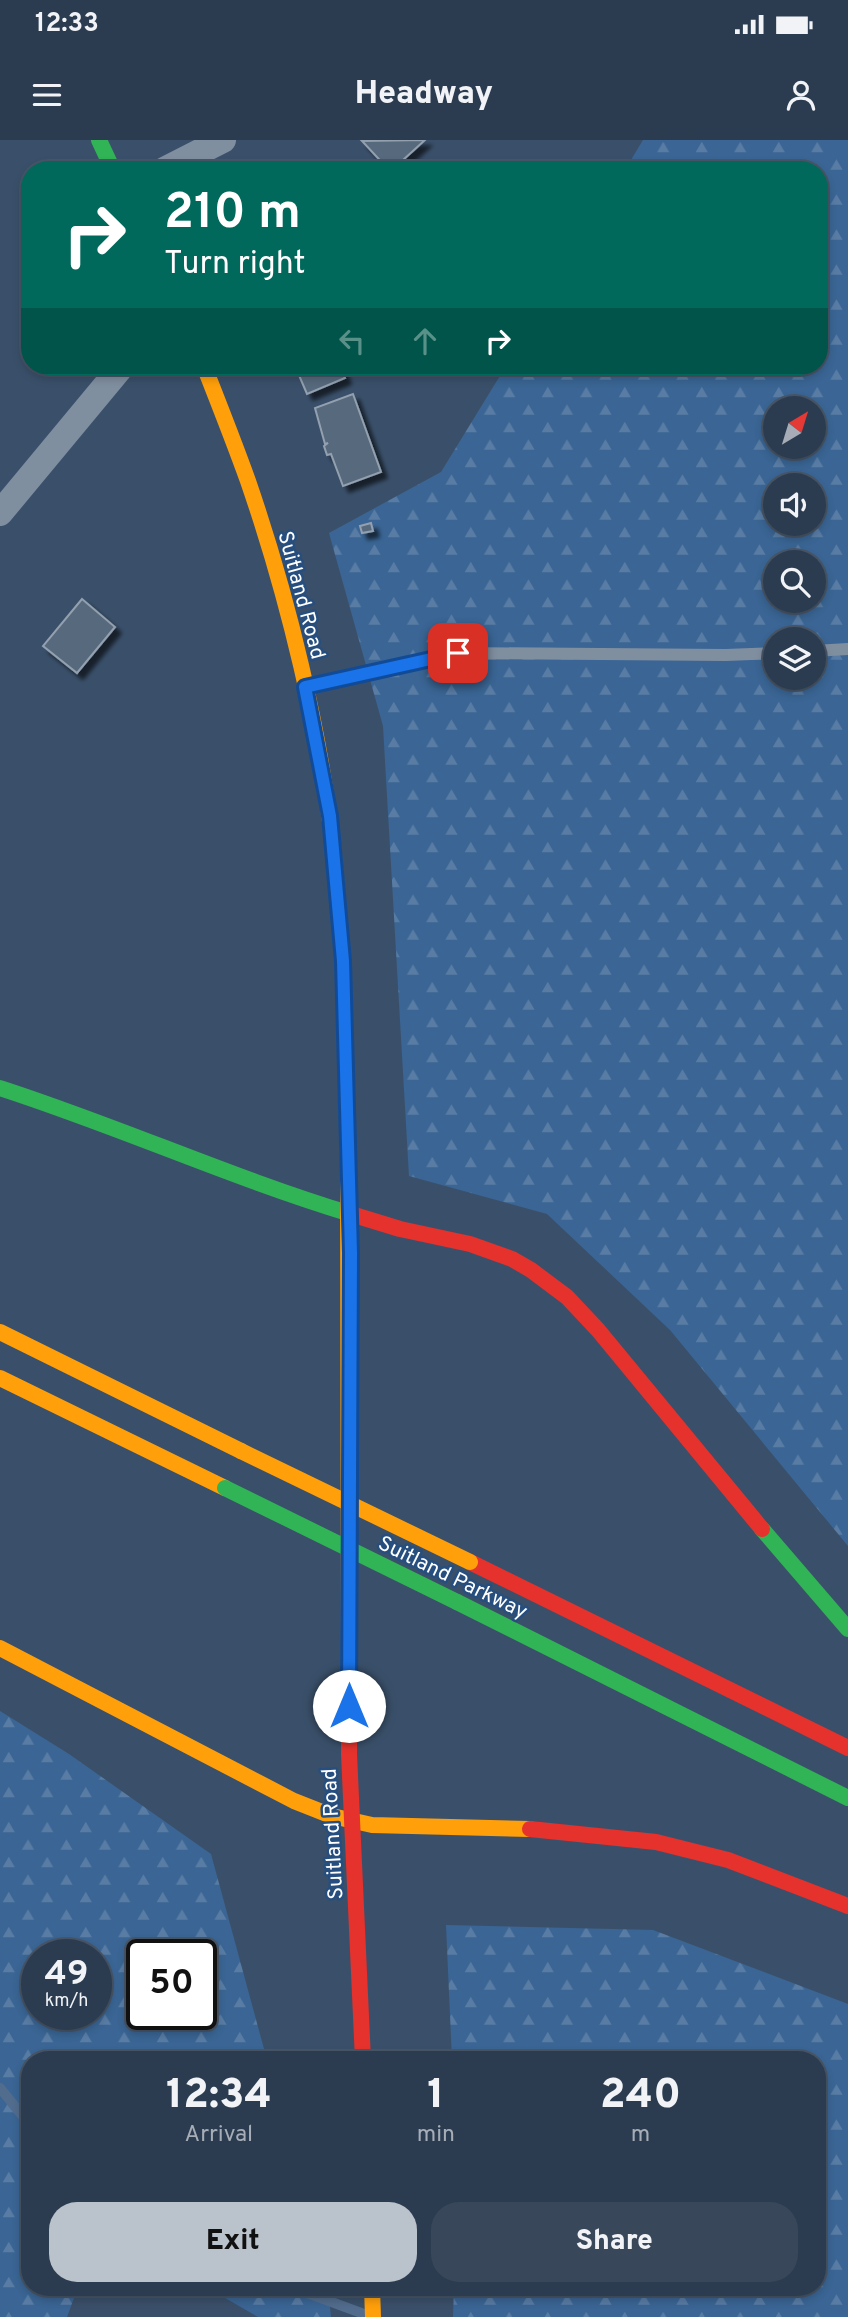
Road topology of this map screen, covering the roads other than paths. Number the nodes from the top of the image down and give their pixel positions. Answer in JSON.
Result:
{"nodes":[{"id":1,"x":99,"y":140,"type":"edge"},
{"id":2,"x":223,"y":140,"type":"edge"},
{"id":3,"x":109,"y":161,"type":"edge"},
{"id":4,"x":182,"y":161,"type":"edge"},
{"id":5,"x":115,"y":375,"type":"edge"},
{"id":6,"x":208,"y":375,"type":"edge"},
{"id":7,"x":0,"y":513,"type":"edge"},
{"id":8,"x":848,"y":649,"type":"edge"},
{"id":9,"x":826,"y":650,"type":"edge"},
{"id":10,"x":763,"y":653,"type":"edge"},
{"id":11,"x":305,"y":687,"type":"junction"},
{"id":12,"x":0,"y":1088,"type":"edge"},
{"id":13,"x":350,"y":1214,"type":"junction"},
{"id":14,"x":0,"y":1332,"type":"edge"},
{"id":15,"x":0,"y":1378,"type":"edge"},
{"id":16,"x":848,"y":1629,"type":"edge"},
{"id":17,"x":0,"y":1648,"type":"edge"},
{"id":18,"x":848,"y":1748,"type":"edge"},
{"id":19,"x":848,"y":1798,"type":"edge"},
{"id":20,"x":353,"y":1822,"type":"junction"},
{"id":21,"x":848,"y":1906,"type":"edge"},
{"id":22,"x":363,"y":2051,"type":"edge"},
{"id":23,"x":372,"y":2296,"type":"edge"},
{"id":24,"x":373,"y":2317,"type":"edge"}],
"edges":[{"from":1,"to":3,"type":"main road"},
{"from":2,"to":4,"type":"street"},
{"from":5,"to":7,"type":"street"},
{"from":6,"to":11,"type":"main road","name":"Suitland Road"},
{"from":8,"to":9,"type":"lane"},
{"from":10,"to":11,"type":"lane"},
{"from":11,"to":13,"type":"main road","name":"Suitland Road"},
{"from":12,"to":13,"type":"main road"},
{"from":13,"to":16,"type":"main road"},
{"from":13,"to":20,"type":"main road","name":"Suitland Road"},
{"from":14,"to":18,"type":"main road","name":"Suitland Parkway","bridge":true},
{"from":15,"to":19,"type":"main road","name":"Suitland Parkway","bridge":true},
{"from":17,"to":20,"type":"main road"},
{"from":20,"to":21,"type":"main road"},
{"from":20,"to":22,"type":"main road","name":"Suitland Road"},
{"from":23,"to":24,"type":"main road"}]}
